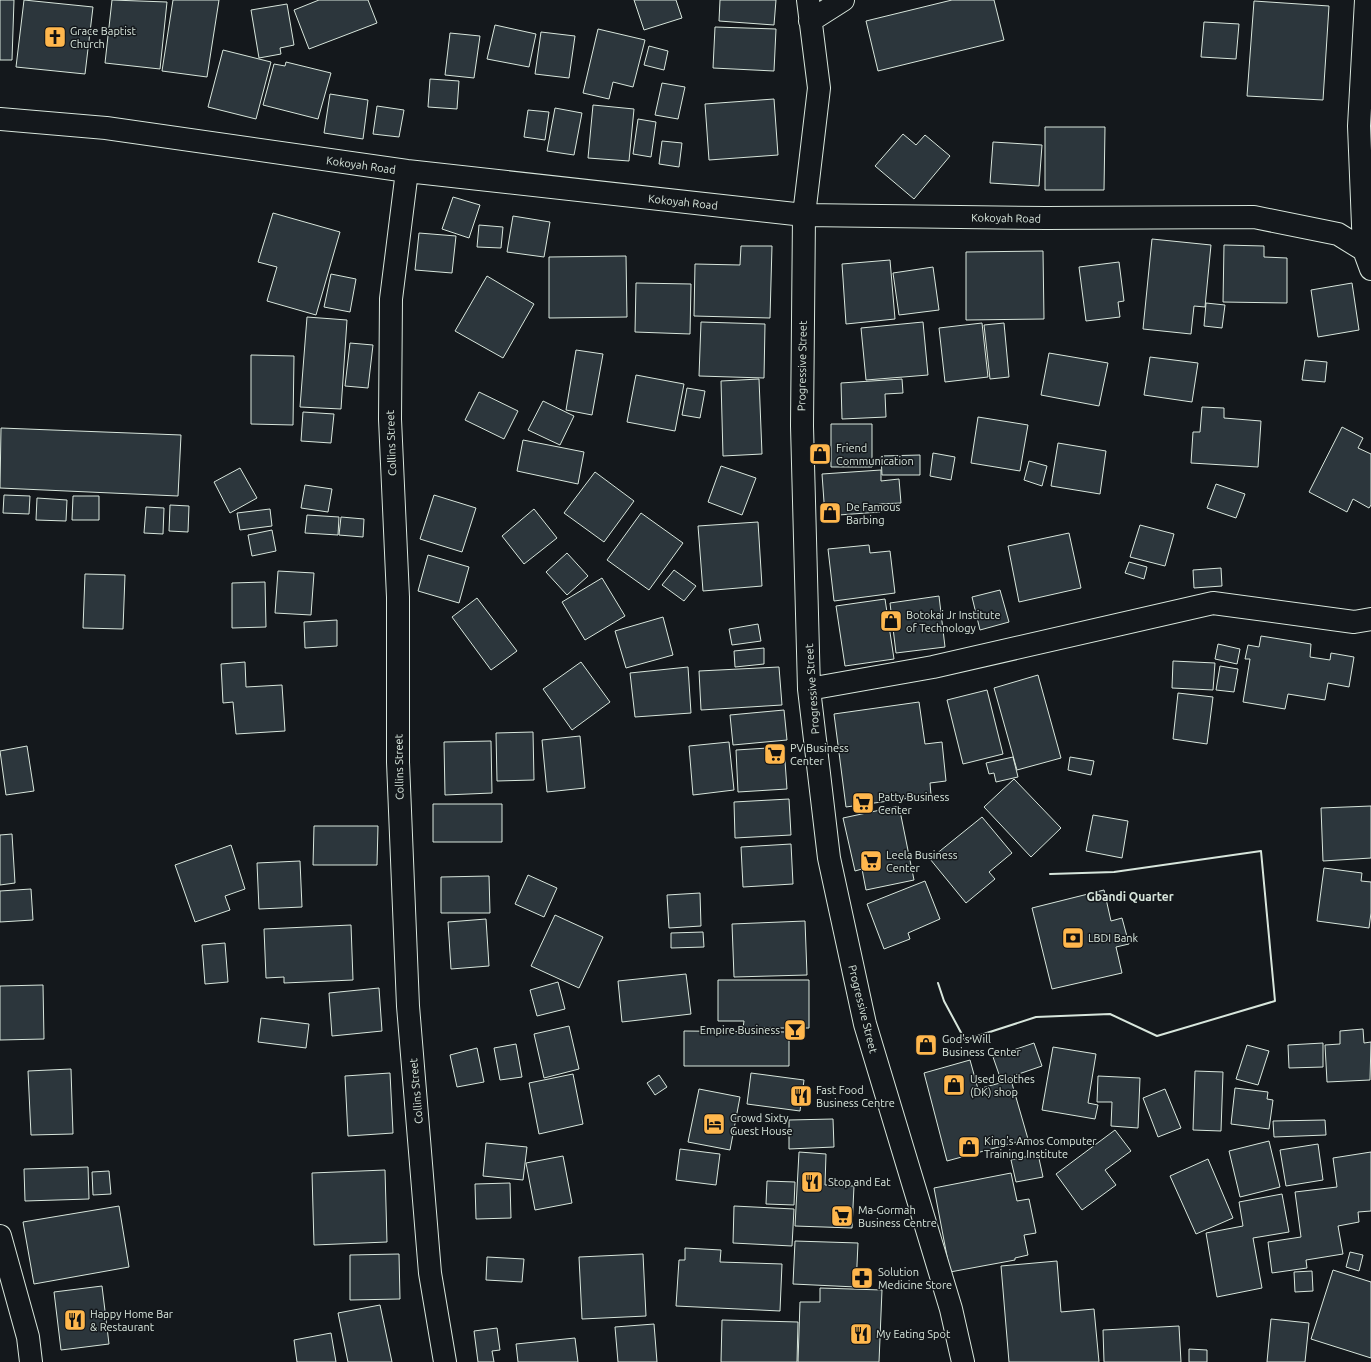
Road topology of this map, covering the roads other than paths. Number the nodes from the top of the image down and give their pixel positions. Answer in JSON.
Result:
{"nodes":[{"id":1,"x":843,"y":0,"type":"edge"},
{"id":2,"x":1366,"y":0,"type":"edge"},
{"id":3,"x":809,"y":11,"type":"edge"},
{"id":4,"x":0,"y":119,"type":"edge"},
{"id":5,"x":407,"y":171,"type":"junction"},
{"id":6,"x":804,"y":215,"type":"junction"},
{"id":7,"x":1367,"y":259,"type":"edge"},
{"id":8,"x":1371,"y":619,"type":"edge"},
{"id":9,"x":809,"y":689,"type":"junction"},
{"id":10,"x":0,"y":1236,"type":"edge"},
{"id":11,"x":31,"y":1362,"type":"edge"},
{"id":12,"x":445,"y":1362,"type":"edge"},
{"id":13,"x":962,"y":1362,"type":"edge"}],
"edges":[{"from":1,"to":3,"type":"street"},
{"from":2,"to":7,"type":"street"},
{"from":3,"to":6,"type":"street","name":"Progressive Street"},
{"from":4,"to":5,"type":"street","name":"Kokoyah Road"},
{"from":5,"to":6,"type":"street","name":"Kokoyah Road"},
{"from":5,"to":12,"type":"street","name":"Collins Street"},
{"from":6,"to":7,"type":"street","name":"Kokoyah Road"},
{"from":6,"to":9,"type":"street","name":"Progressive Street"},
{"from":8,"to":9,"type":"street"},
{"from":9,"to":13,"type":"street","name":"Progressive Street"},
{"from":10,"to":11,"type":"street"}]}
